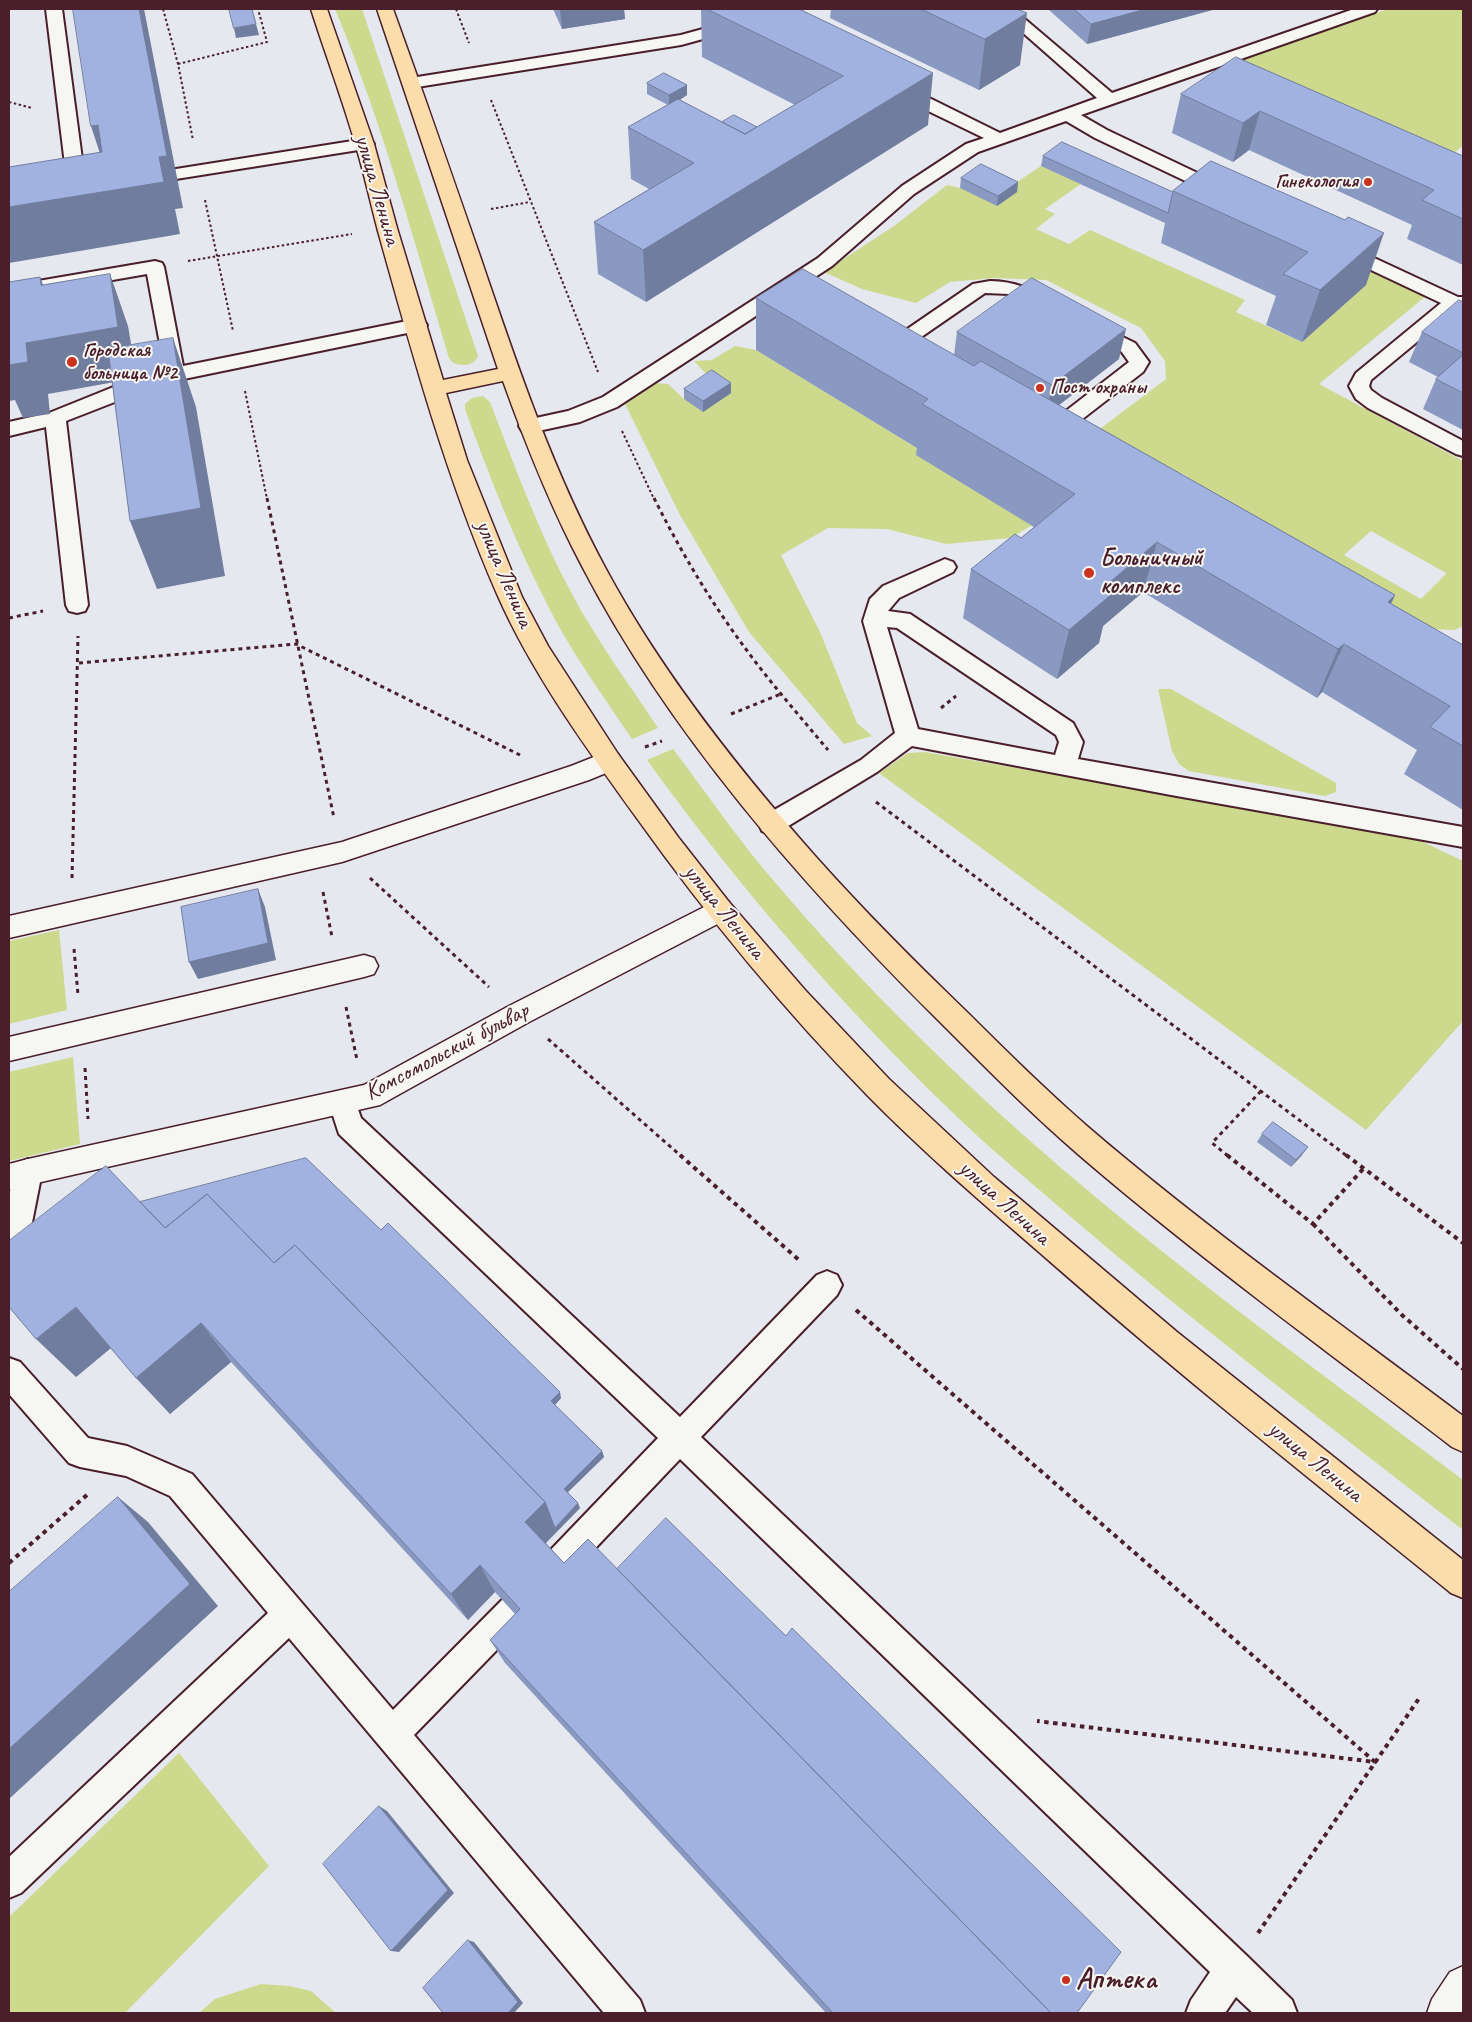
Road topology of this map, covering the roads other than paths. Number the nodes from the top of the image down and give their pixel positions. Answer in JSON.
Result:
{"nodes":[{"id":1,"x":54,"y":9,"type":"edge"},
{"id":2,"x":320,"y":9,"type":"edge"},
{"id":3,"x":386,"y":9,"type":"edge"},
{"id":4,"x":735,"y":9,"type":"edge"},
{"id":5,"x":770,"y":9,"type":"edge"},
{"id":6,"x":1004,"y":9,"type":"edge"},
{"id":7,"x":1369,"y":9,"type":"edge"},
{"id":8,"x":752,"y":18,"type":"junction"},
{"id":9,"x":770,"y":27,"type":"edge"},
{"id":10,"x":1189,"y":72,"type":"junction"},
{"id":11,"x":1208,"y":80,"type":"edge"},
{"id":12,"x":411,"y":83,"type":"junction"},
{"id":13,"x":884,"y":83,"type":"edge"},
{"id":14,"x":1109,"y":100,"type":"junction"},
{"id":15,"x":1068,"y":115,"type":"junction"},
{"id":16,"x":997,"y":138,"type":"junction"},
{"id":17,"x":365,"y":144,"type":"junction"},
{"id":18,"x":176,"y":174,"type":"dead end"},
{"id":19,"x":58,"y":192,"type":"edge"},
{"id":20,"x":1242,"y":201,"type":"edge"},
{"id":21,"x":1330,"y":244,"type":"edge"},
{"id":22,"x":9,"y":292,"type":"edge"},
{"id":23,"x":1459,"y":303,"type":"edge"},
{"id":24,"x":417,"y":325,"type":"junction"},
{"id":25,"x":891,"y":349,"type":"edge"},
{"id":26,"x":509,"y":373,"type":"junction"},
{"id":27,"x":175,"y":374,"type":"junction"},
{"id":28,"x":436,"y":388,"type":"junction"},
{"id":29,"x":55,"y":418,"type":"junction"},
{"id":30,"x":529,"y":426,"type":"junction"},
{"id":31,"x":9,"y":429,"type":"edge"},
{"id":32,"x":1045,"y":438,"type":"edge"},
{"id":33,"x":1463,"y":449,"type":"edge"},
{"id":34,"x":945,"y":567,"type":"dead end"},
{"id":35,"x":77,"y":605,"type":"road end"},
{"id":36,"x":874,"y":621,"type":"junction"},
{"id":37,"x":908,"y":736,"type":"junction"},
{"id":38,"x":609,"y":761,"type":"junction"},
{"id":39,"x":1064,"y":766,"type":"junction"},
{"id":40,"x":771,"y":824,"type":"junction"},
{"id":41,"x":1463,"y":837,"type":"edge"},
{"id":42,"x":720,"y":910,"type":"junction"},
{"id":43,"x":9,"y":927,"type":"edge"},
{"id":44,"x":364,"y":966,"type":"dead end"},
{"id":45,"x":9,"y":1049,"type":"edge"},
{"id":46,"x":343,"y":1103,"type":"junction"},
{"id":47,"x":18,"y":1174,"type":"edge"},
{"id":48,"x":9,"y":1268,"type":"edge"},
{"id":49,"x":827,"y":1285,"type":"road end"},
{"id":50,"x":9,"y":1372,"type":"edge"},
{"id":51,"x":1463,"y":1436,"type":"edge"},
{"id":52,"x":680,"y":1438,"type":"junction"},
{"id":53,"x":554,"y":1569,"type":"edge"},
{"id":54,"x":1463,"y":1581,"type":"edge"},
{"id":55,"x":513,"y":1611,"type":"edge"},
{"id":56,"x":290,"y":1615,"type":"junction"},
{"id":57,"x":391,"y":1734,"type":"junction"},
{"id":58,"x":9,"y":1881,"type":"edge"},
{"id":59,"x":1234,"y":1969,"type":"junction"},
{"id":60,"x":1463,"y":1985,"type":"edge"},
{"id":61,"x":627,"y":2013,"type":"edge"},
{"id":62,"x":1204,"y":2013,"type":"edge"},
{"id":63,"x":1279,"y":2013,"type":"edge"},
{"id":64,"x":1446,"y":2013,"type":"edge"}],
"edges":[{"from":1,"to":19,"type":"lane"},
{"from":2,"to":17,"type":"main road","name":"улица Ленина"},
{"from":3,"to":12,"type":"main road"},
{"from":4,"to":8,"type":"lane"},
{"from":5,"to":8,"type":"lane"},
{"from":6,"to":14,"type":"lane"},
{"from":7,"to":10,"type":"lane"},
{"from":8,"to":9,"type":"lane"},
{"from":8,"to":12,"type":"lane"},
{"from":10,"to":11,"type":"lane"},
{"from":10,"to":14,"type":"lane"},
{"from":12,"to":26,"type":"main road"},
{"from":13,"to":16,"type":"lane"},
{"from":14,"to":15,"type":"lane"},
{"from":15,"to":16,"type":"lane"},
{"from":15,"to":20,"type":"lane"},
{"from":16,"to":30,"type":"lane"},
{"from":17,"to":18,"type":"lane"},
{"from":17,"to":24,"type":"main road","name":"улица Ленина"},
{"from":21,"to":23,"type":"lane"},
{"from":22,"to":27,"type":"lane"},
{"from":23,"to":33,"type":"lane"},
{"from":24,"to":27,"type":"lane"},
{"from":24,"to":28,"type":"main road","name":"улица Ленина"},
{"from":25,"to":32,"type":"lane"},
{"from":26,"to":28,"type":"main road"},
{"from":26,"to":30,"type":"main road"},
{"from":27,"to":29,"type":"lane"},
{"from":28,"to":38,"type":"main road","name":"улица Ленина"},
{"from":29,"to":31,"type":"lane"},
{"from":29,"to":35,"type":"lane"},
{"from":30,"to":40,"type":"main road"},
{"from":34,"to":36,"type":"lane"},
{"from":36,"to":37,"type":"lane"},
{"from":36,"to":39,"type":"lane"},
{"from":37,"to":39,"type":"lane"},
{"from":37,"to":40,"type":"lane"},
{"from":38,"to":42,"type":"main road","name":"улица Ленина"},
{"from":38,"to":43,"type":"street"},
{"from":39,"to":41,"type":"lane"},
{"from":40,"to":51,"type":"main road"},
{"from":42,"to":46,"type":"street","name":"Комсомольский бульвар"},
{"from":42,"to":54,"type":"main road","name":"улица Ленина"},
{"from":44,"to":45,"type":"street"},
{"from":46,"to":47,"type":"street","name":"Комсомольский бульвар"},
{"from":46,"to":52,"type":"lane"},
{"from":47,"to":48,"type":"lane"},
{"from":49,"to":52,"type":"lane"},
{"from":50,"to":56,"type":"lane"},
{"from":52,"to":53,"type":"lane"},
{"from":52,"to":59,"type":"lane"},
{"from":55,"to":57,"type":"lane"},
{"from":56,"to":57,"type":"lane"},
{"from":56,"to":58,"type":"lane"},
{"from":57,"to":61,"type":"lane"},
{"from":59,"to":62,"type":"lane"},
{"from":59,"to":63,"type":"lane"},
{"from":60,"to":64,"type":"street"}]}
